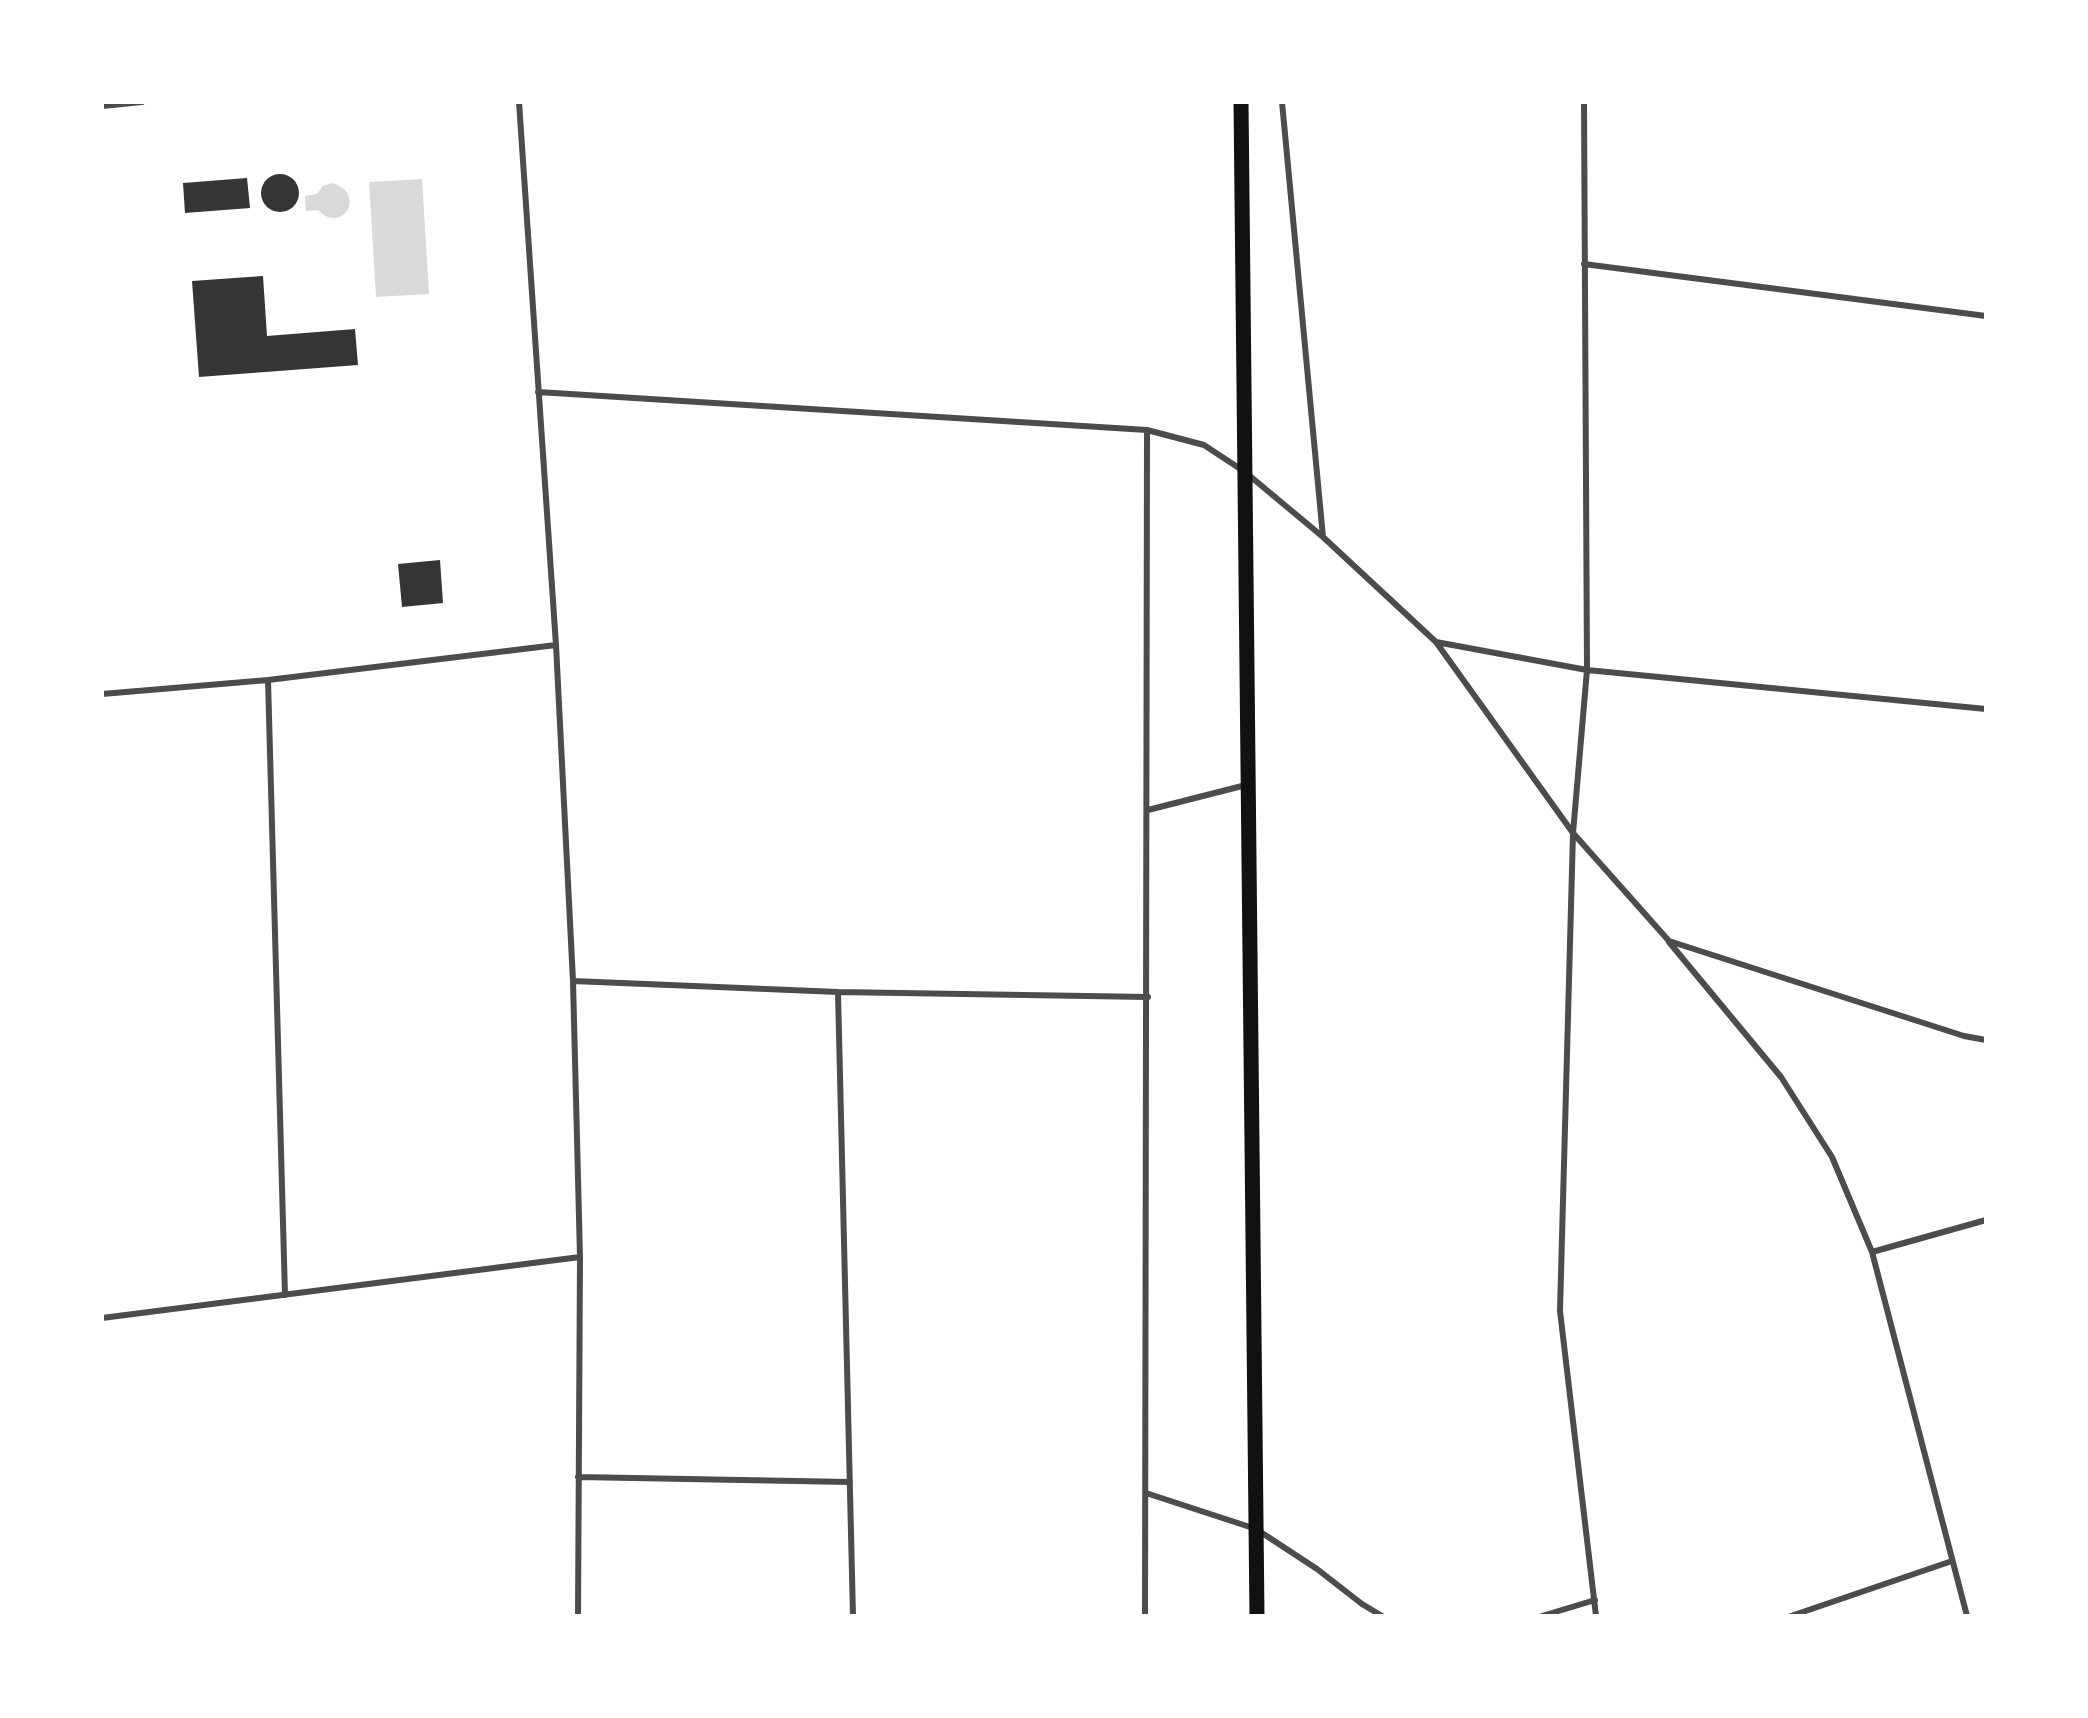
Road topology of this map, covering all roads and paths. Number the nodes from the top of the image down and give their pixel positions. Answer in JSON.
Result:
{"nodes":[{"id":1,"x":142,"y":102,"type":"edge"},
{"id":2,"x":519,"y":102,"type":"edge"},
{"id":3,"x":1241,"y":102,"type":"edge"},
{"id":4,"x":1282,"y":102,"type":"edge"},
{"id":5,"x":1584,"y":102,"type":"edge"},
{"id":6,"x":102,"y":106,"type":"edge"},
{"id":7,"x":1584,"y":264,"type":"junction"},
{"id":8,"x":1986,"y":316,"type":"edge"},
{"id":9,"x":538,"y":392,"type":"junction"},
{"id":10,"x":1147,"y":430,"type":"junction"},
{"id":11,"x":1245,"y":472,"type":"junction"},
{"id":12,"x":1323,"y":537,"type":"junction"},
{"id":13,"x":1436,"y":642,"type":"junction"},
{"id":14,"x":556,"y":645,"type":"junction"},
{"id":15,"x":1587,"y":670,"type":"junction"},
{"id":16,"x":268,"y":680,"type":"junction"},
{"id":17,"x":102,"y":694,"type":"edge"},
{"id":18,"x":1986,"y":709,"type":"edge"},
{"id":19,"x":1246,"y":785,"type":"junction"},
{"id":20,"x":1148,"y":810,"type":"junction"},
{"id":21,"x":1573,"y":833,"type":"junction"},
{"id":22,"x":1668,"y":941,"type":"junction"},
{"id":23,"x":573,"y":981,"type":"junction"},
{"id":24,"x":838,"y":992,"type":"junction"},
{"id":25,"x":1148,"y":997,"type":"junction"},
{"id":26,"x":1986,"y":1040,"type":"edge"},
{"id":27,"x":1986,"y":1220,"type":"edge"},
{"id":28,"x":1872,"y":1252,"type":"junction"},
{"id":29,"x":580,"y":1257,"type":"junction"},
{"id":30,"x":285,"y":1295,"type":"junction"},
{"id":31,"x":102,"y":1318,"type":"edge"},
{"id":32,"x":578,"y":1477,"type":"junction"},
{"id":33,"x":850,"y":1482,"type":"junction"},
{"id":34,"x":1146,"y":1492,"type":"junction"},
{"id":35,"x":1256,"y":1529,"type":"junction"},
{"id":36,"x":1952,"y":1561,"type":"junction"},
{"id":37,"x":1595,"y":1600,"type":"junction"},
{"id":38,"x":578,"y":1616,"type":"edge"},
{"id":39,"x":853,"y":1616,"type":"edge"},
{"id":40,"x":1145,"y":1616,"type":"edge"},
{"id":41,"x":1257,"y":1616,"type":"edge"},
{"id":42,"x":1382,"y":1616,"type":"edge"},
{"id":43,"x":1542,"y":1616,"type":"edge"},
{"id":44,"x":1596,"y":1616,"type":"edge"},
{"id":45,"x":1791,"y":1616,"type":"edge"},
{"id":46,"x":1967,"y":1616,"type":"edge"}],
"edges":[{"from":1,"to":6,"type":"street"},
{"from":2,"to":9,"type":"street"},
{"from":3,"to":11,"type":"main road"},
{"from":4,"to":12,"type":"street"},
{"from":5,"to":7,"type":"street"},
{"from":7,"to":8,"type":"street"},
{"from":7,"to":15,"type":"street"},
{"from":9,"to":10,"type":"street"},
{"from":9,"to":14,"type":"street"},
{"from":10,"to":11,"type":"street"},
{"from":10,"to":20,"type":"street"},
{"from":11,"to":12,"type":"street"},
{"from":11,"to":19,"type":"main road"},
{"from":12,"to":13,"type":"street"},
{"from":13,"to":15,"type":"street"},
{"from":13,"to":21,"type":"street"},
{"from":14,"to":16,"type":"street"},
{"from":14,"to":23,"type":"street"},
{"from":15,"to":18,"type":"street"},
{"from":15,"to":21,"type":"street"},
{"from":16,"to":17,"type":"street"},
{"from":16,"to":30,"type":"street"},
{"from":19,"to":20,"type":"street"},
{"from":19,"to":35,"type":"main road"},
{"from":20,"to":25,"type":"street"},
{"from":21,"to":22,"type":"street"},
{"from":21,"to":37,"type":"street"},
{"from":22,"to":26,"type":"street"},
{"from":22,"to":28,"type":"street"},
{"from":23,"to":24,"type":"street"},
{"from":23,"to":29,"type":"street"},
{"from":24,"to":25,"type":"street"},
{"from":24,"to":33,"type":"street"},
{"from":25,"to":34,"type":"street"},
{"from":27,"to":28,"type":"street"},
{"from":28,"to":36,"type":"street"},
{"from":29,"to":30,"type":"street"},
{"from":29,"to":32,"type":"street"},
{"from":30,"to":31,"type":"street"},
{"from":32,"to":33,"type":"street"},
{"from":32,"to":38,"type":"street"},
{"from":33,"to":39,"type":"street"},
{"from":34,"to":35,"type":"street"},
{"from":34,"to":40,"type":"street"},
{"from":35,"to":41,"type":"main road"},
{"from":35,"to":42,"type":"street"},
{"from":36,"to":45,"type":"street"},
{"from":36,"to":46,"type":"street"},
{"from":37,"to":43,"type":"street"},
{"from":37,"to":44,"type":"street"}]}
